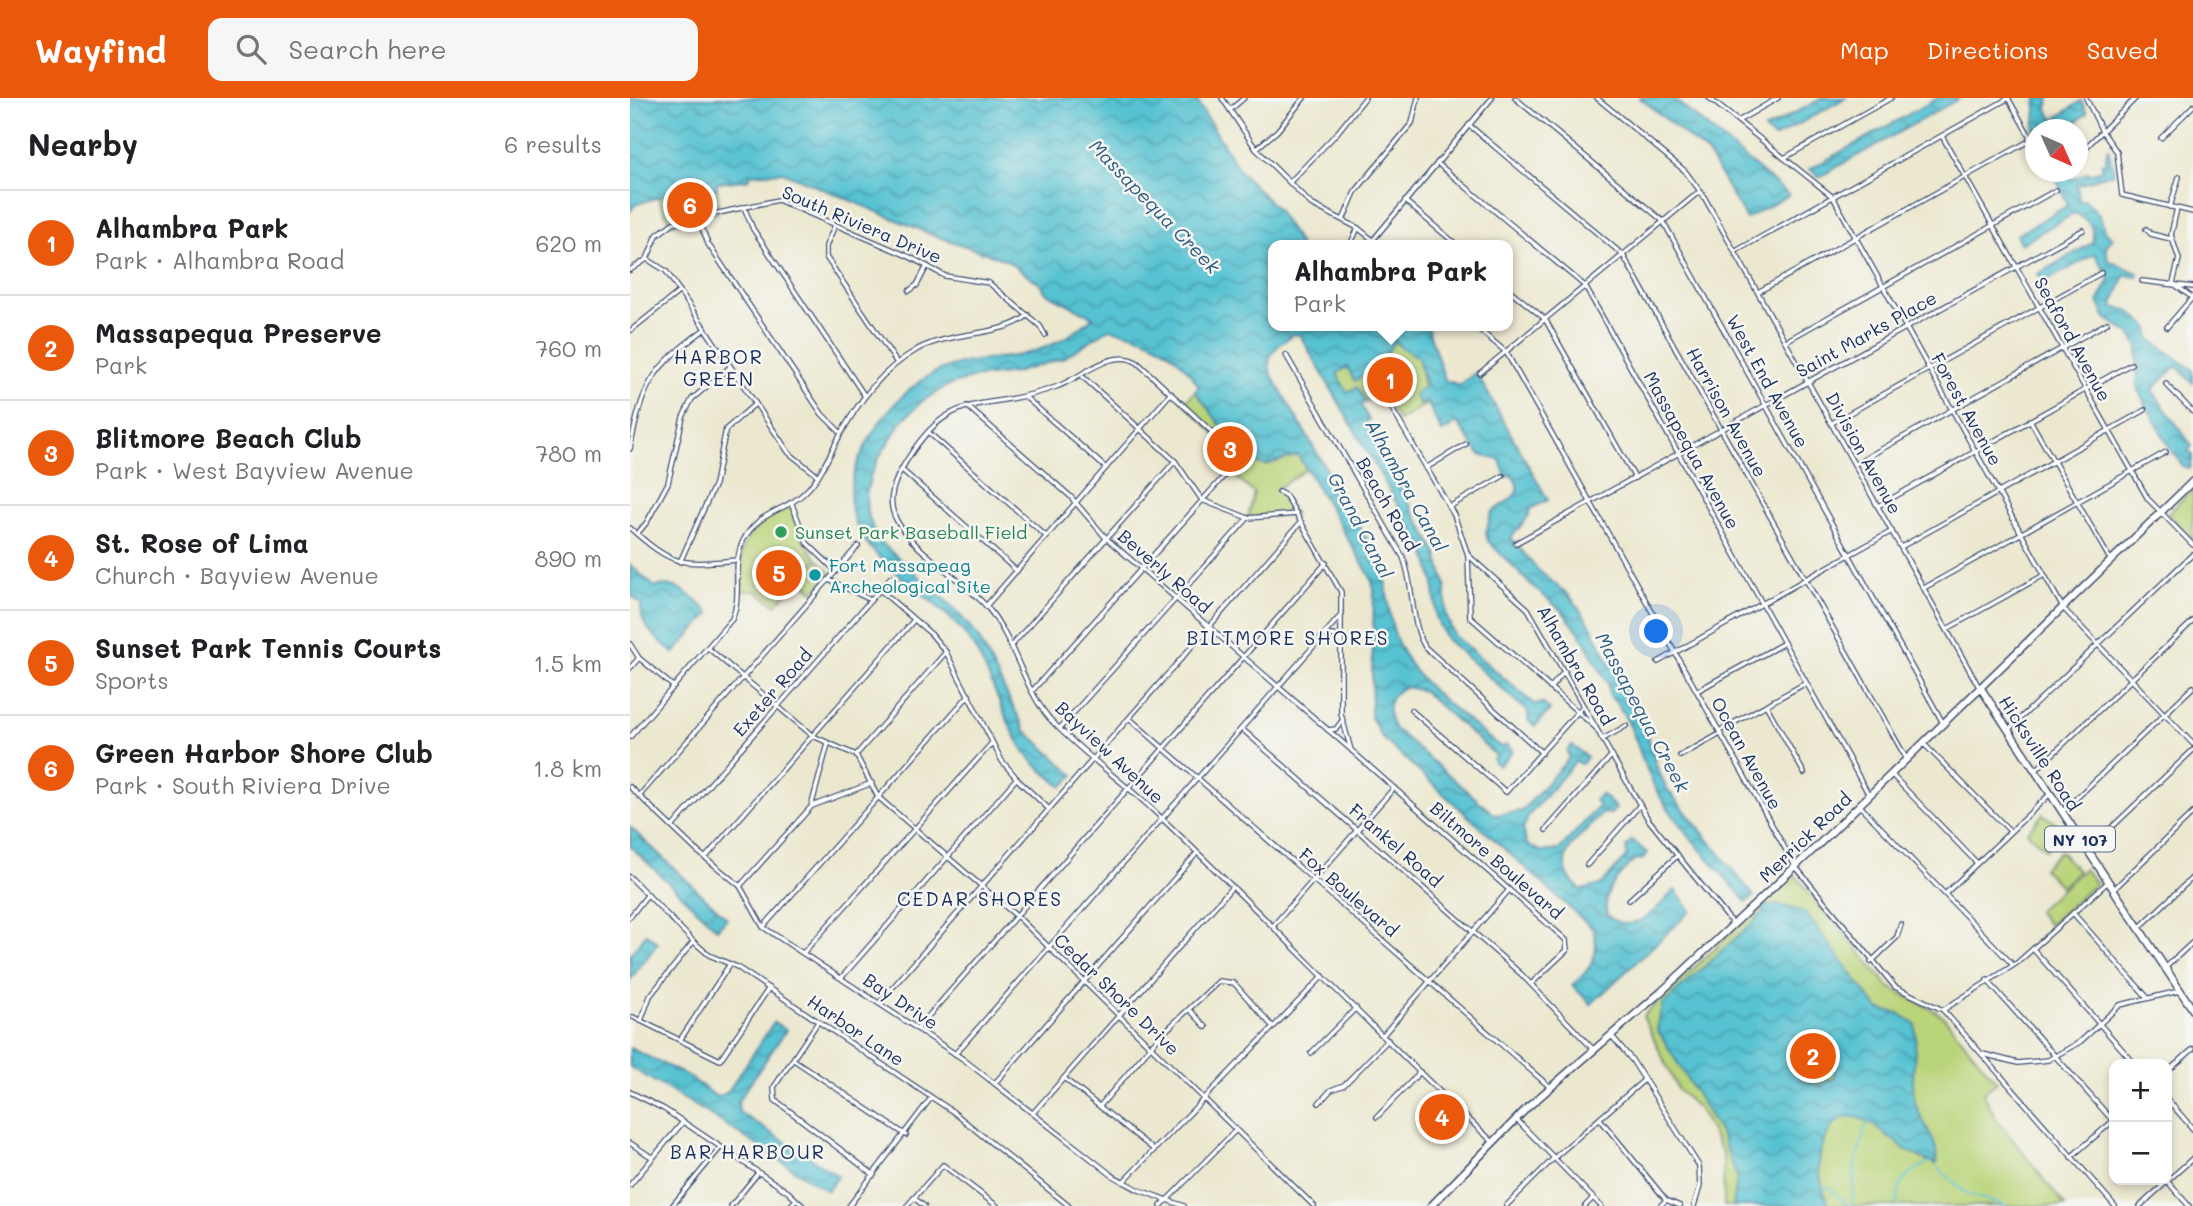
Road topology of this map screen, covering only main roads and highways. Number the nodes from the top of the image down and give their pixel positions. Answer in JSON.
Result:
{"nodes":[{"id":1,"x":2193,"y":481,"type":"edge"},
{"id":2,"x":1980,"y":687,"type":"junction"},
{"id":3,"x":2193,"y":1009,"type":"edge"},
{"id":4,"x":1431,"y":1206,"type":"edge"}],
"edges":[{"from":1,"to":2,"type":"main road","name":"Merrick Road"},
{"from":2,"to":3,"type":"main road","name":"Hicksville Road","number":"NY 107"},
{"from":2,"to":4,"type":"main road","name":"Merrick Road"}]}
